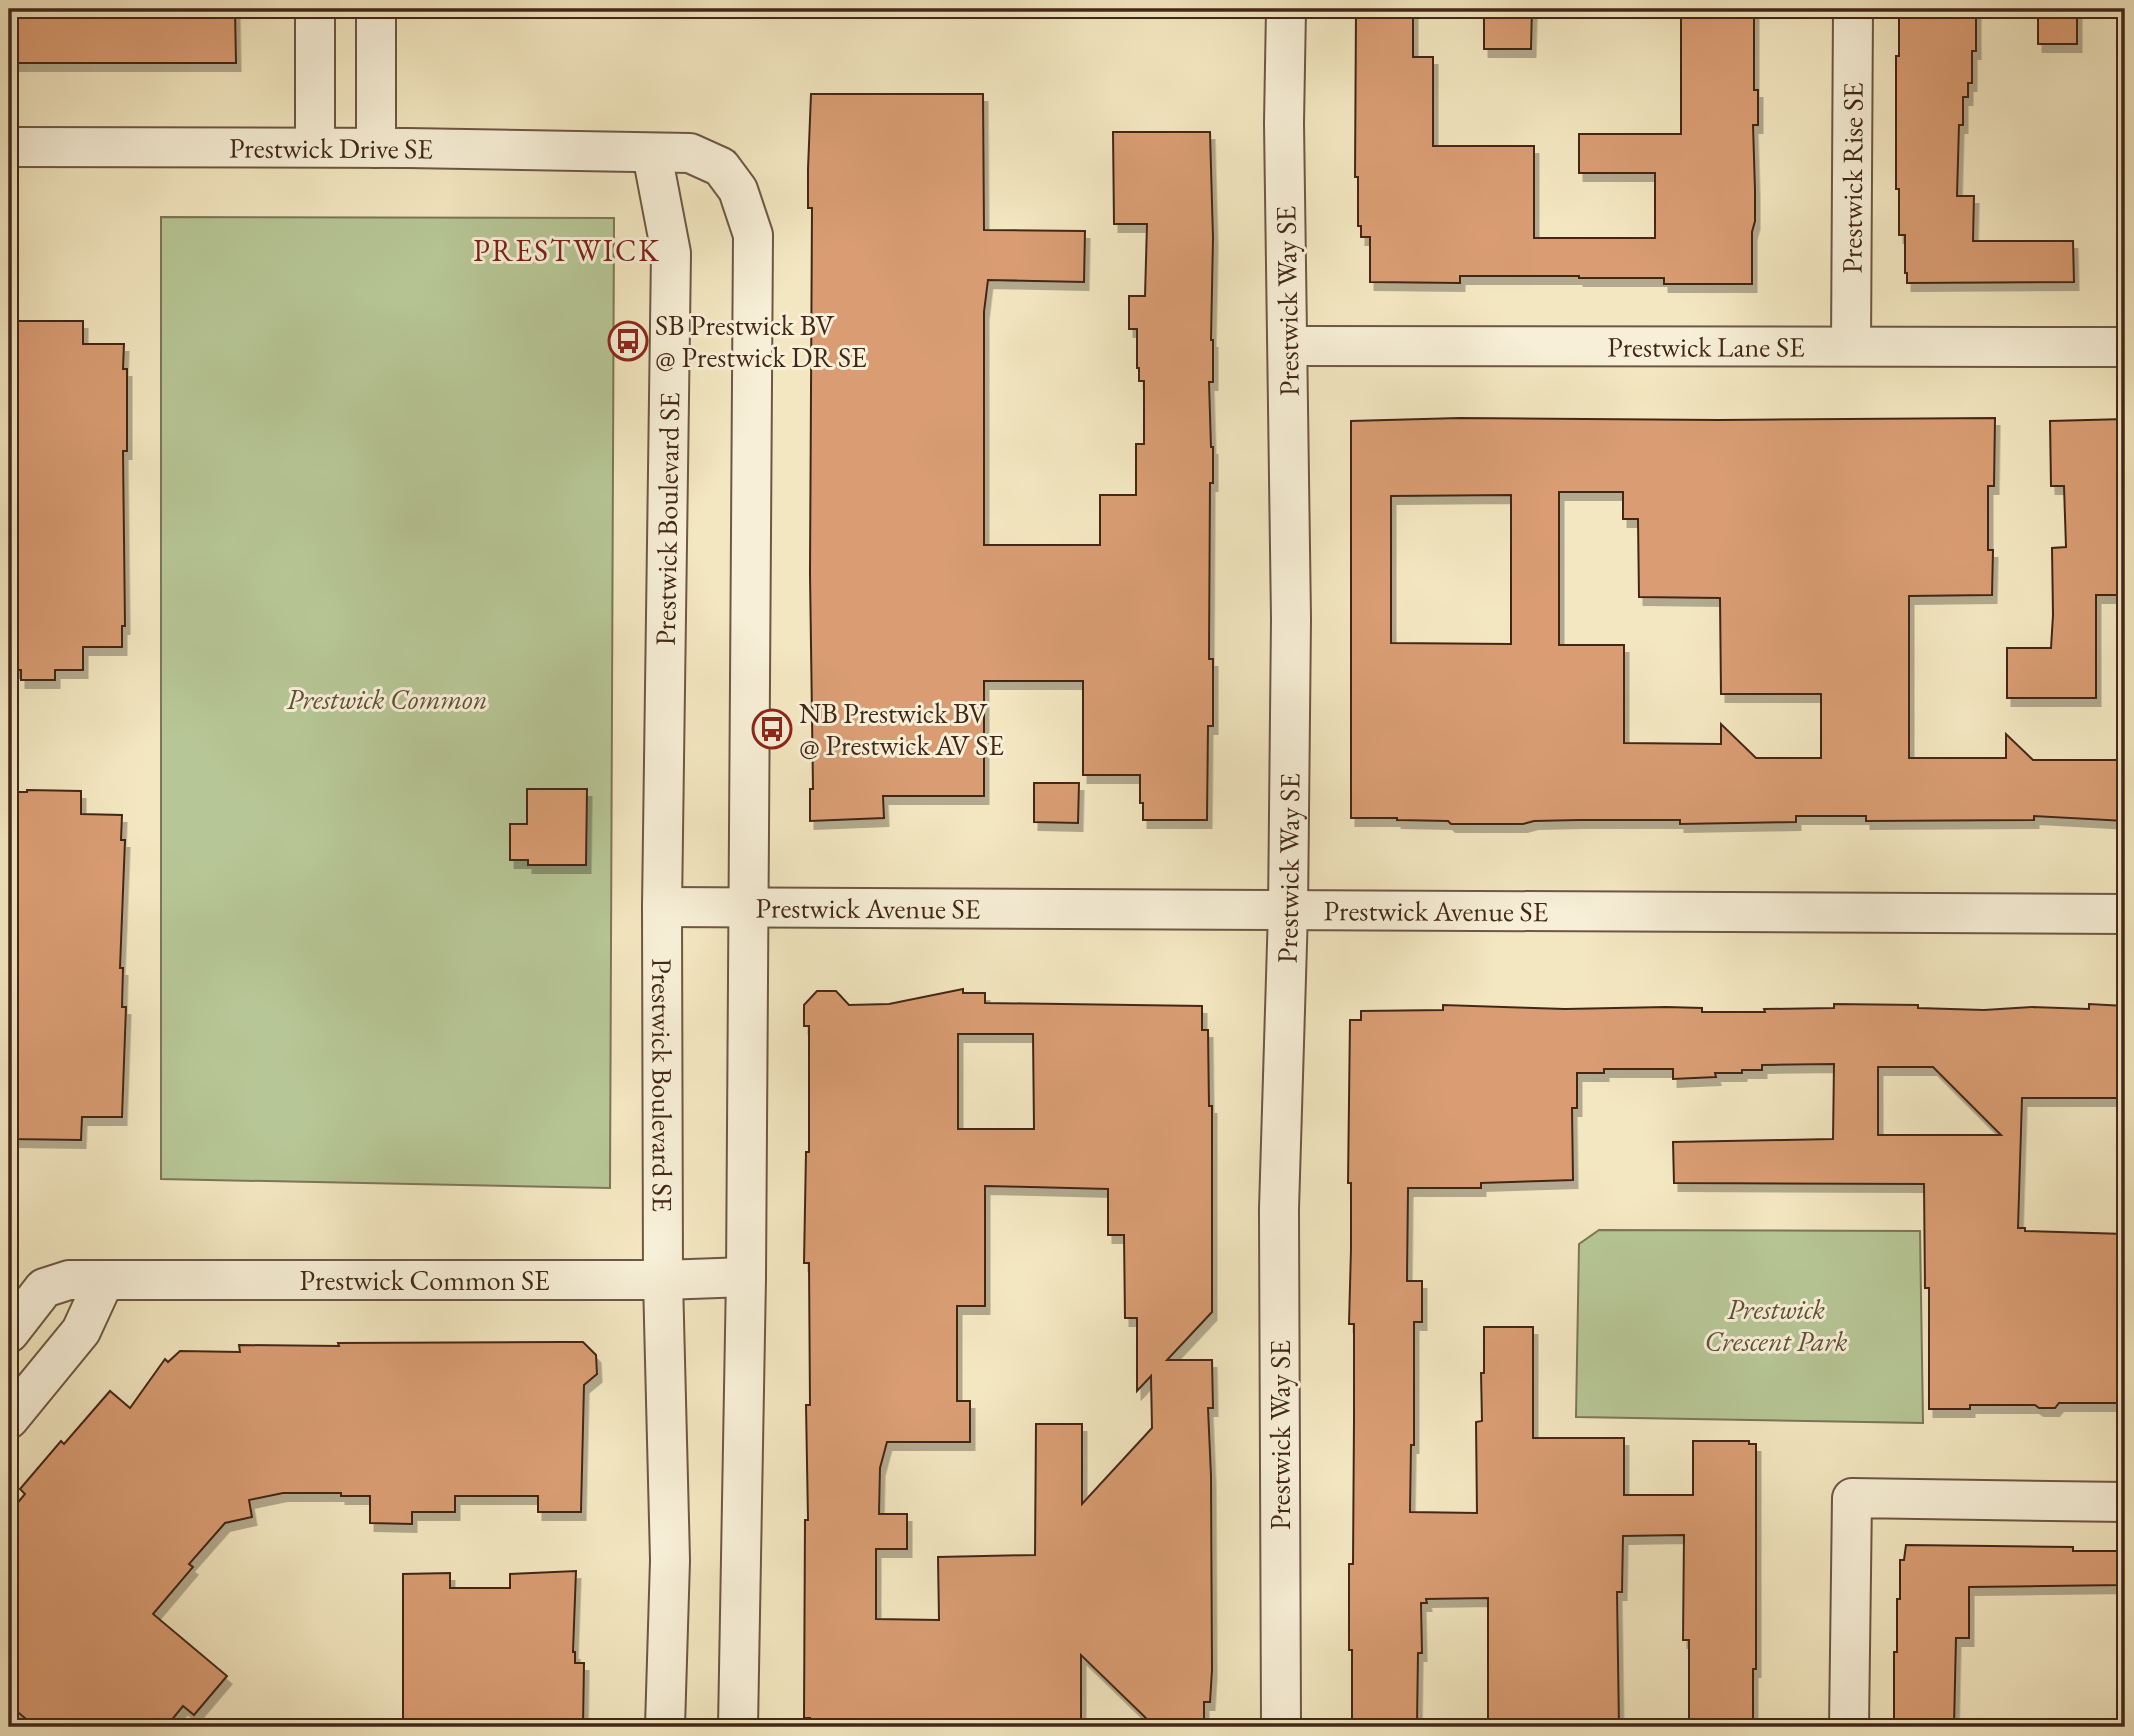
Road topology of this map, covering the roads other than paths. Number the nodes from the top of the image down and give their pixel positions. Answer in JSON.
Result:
{"nodes":[{"id":1,"x":315,"y":9,"type":"edge"},
{"id":2,"x":376,"y":9,"type":"edge"},
{"id":3,"x":1286,"y":9,"type":"edge"},
{"id":4,"x":1853,"y":9,"type":"edge"},
{"id":5,"x":9,"y":147,"type":"edge"},
{"id":6,"x":315,"y":147,"type":"junction"},
{"id":7,"x":376,"y":148,"type":"junction"},
{"id":8,"x":652,"y":154,"type":"junction"},
{"id":9,"x":1288,"y":346,"type":"junction"},
{"id":10,"x":1851,"y":346,"type":"junction"},
{"id":11,"x":2125,"y":347,"type":"edge"},
{"id":12,"x":662,"y":907,"type":"junction"},
{"id":13,"x":749,"y":908,"type":"junction"},
{"id":14,"x":1288,"y":911,"type":"junction"},
{"id":15,"x":2125,"y":914,"type":"edge"},
{"id":16,"x":746,"y":1278,"type":"junction"},
{"id":17,"x":663,"y":1280,"type":"junction"},
{"id":18,"x":104,"y":1281,"type":"junction"},
{"id":19,"x":9,"y":1333,"type":"edge"},
{"id":20,"x":9,"y":1419,"type":"edge"},
{"id":21,"x":2125,"y":1502,"type":"edge"},
{"id":22,"x":666,"y":1727,"type":"edge"},
{"id":23,"x":738,"y":1727,"type":"edge"},
{"id":24,"x":1281,"y":1727,"type":"edge"},
{"id":25,"x":1849,"y":1727,"type":"edge"}],
"edges":[{"from":1,"to":6,"type":"street"},
{"from":2,"to":7,"type":"street"},
{"from":3,"to":9,"type":"street","name":"Prestwick Way SE"},
{"from":4,"to":10,"type":"street","name":"Prestwick Rise SE"},
{"from":5,"to":6,"type":"street","name":"Prestwick Drive SE"},
{"from":6,"to":7,"type":"street","name":"Prestwick Drive SE"},
{"from":7,"to":8,"type":"street","name":"Prestwick Drive SE"},
{"from":8,"to":12,"type":"street","name":"Prestwick Boulevard SE"},
{"from":8,"to":13,"type":"street"},
{"from":9,"to":10,"type":"street","name":"Prestwick Lane SE"},
{"from":9,"to":14,"type":"street","name":"Prestwick Way SE"},
{"from":10,"to":11,"type":"street","name":"Prestwick Lane SE"},
{"from":12,"to":13,"type":"street","name":"Prestwick Avenue SE"},
{"from":12,"to":17,"type":"street","name":"Prestwick Boulevard SE"},
{"from":13,"to":14,"type":"street","name":"Prestwick Avenue SE"},
{"from":13,"to":16,"type":"street"},
{"from":14,"to":15,"type":"street","name":"Prestwick Avenue SE"},
{"from":14,"to":24,"type":"street","name":"Prestwick Way SE"},
{"from":16,"to":17,"type":"street","name":"Prestwick Common SE"},
{"from":16,"to":23,"type":"street"},
{"from":17,"to":18,"type":"street","name":"Prestwick Common SE"},
{"from":17,"to":22,"type":"street","name":"Prestwick Boulevard SE"},
{"from":18,"to":19,"type":"street","name":"Prestwick Common SE"},
{"from":18,"to":20,"type":"street"},
{"from":21,"to":25,"type":"street"}]}
